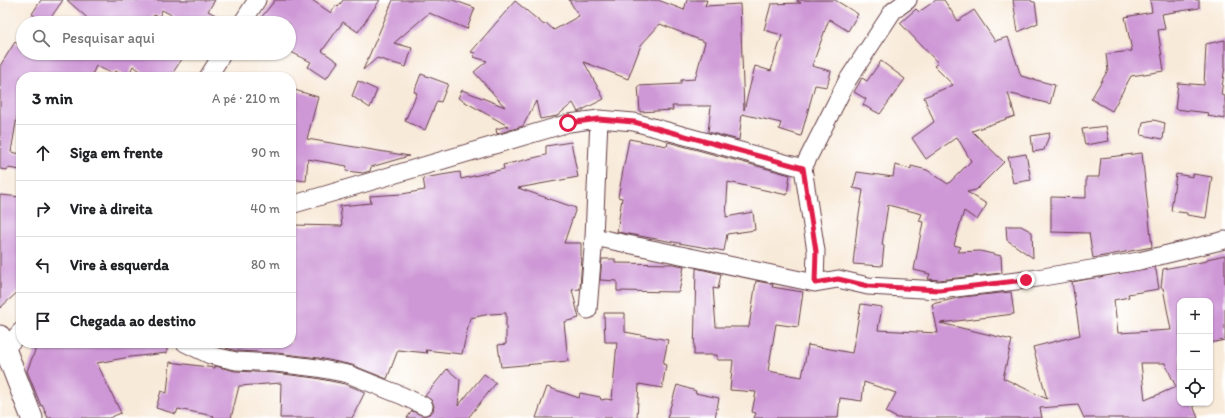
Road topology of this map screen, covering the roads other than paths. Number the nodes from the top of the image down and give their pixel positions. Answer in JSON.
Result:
{"nodes":[{"id":1,"x":257,"y":0,"type":"edge"},
{"id":2,"x":908,"y":0,"type":"edge"},
{"id":3,"x":247,"y":16,"type":"edge"},
{"id":4,"x":219,"y":60,"type":"edge"},
{"id":5,"x":211,"y":72,"type":"edge"},
{"id":6,"x":599,"y":119,"type":"junction"},
{"id":7,"x":803,"y":168,"type":"junction"},
{"id":8,"x":296,"y":204,"type":"edge"},
{"id":9,"x":594,"y":237,"type":"junction"},
{"id":10,"x":1225,"y":240,"type":"edge"},
{"id":11,"x":815,"y":283,"type":"junction"},
{"id":12,"x":588,"y":310,"type":"dead end"},
{"id":13,"x":16,"y":334,"type":"edge"},
{"id":14,"x":2,"y":343,"type":"edge"},
{"id":15,"x":195,"y":348,"type":"edge"},
{"id":16,"x":424,"y":406,"type":"dead end"},
{"id":17,"x":32,"y":418,"type":"edge"}],
"edges":[{"from":1,"to":3,"type":"street"},
{"from":2,"to":7,"type":"street"},
{"from":4,"to":5,"type":"street"},
{"from":6,"to":7,"type":"street"},
{"from":6,"to":8,"type":"street"},
{"from":6,"to":9,"type":"street"},
{"from":7,"to":11,"type":"street"},
{"from":9,"to":11,"type":"street"},
{"from":9,"to":12,"type":"street"},
{"from":10,"to":11,"type":"street"},
{"from":13,"to":14,"type":"street"},
{"from":14,"to":17,"type":"street"},
{"from":15,"to":16,"type":"street"}]}
